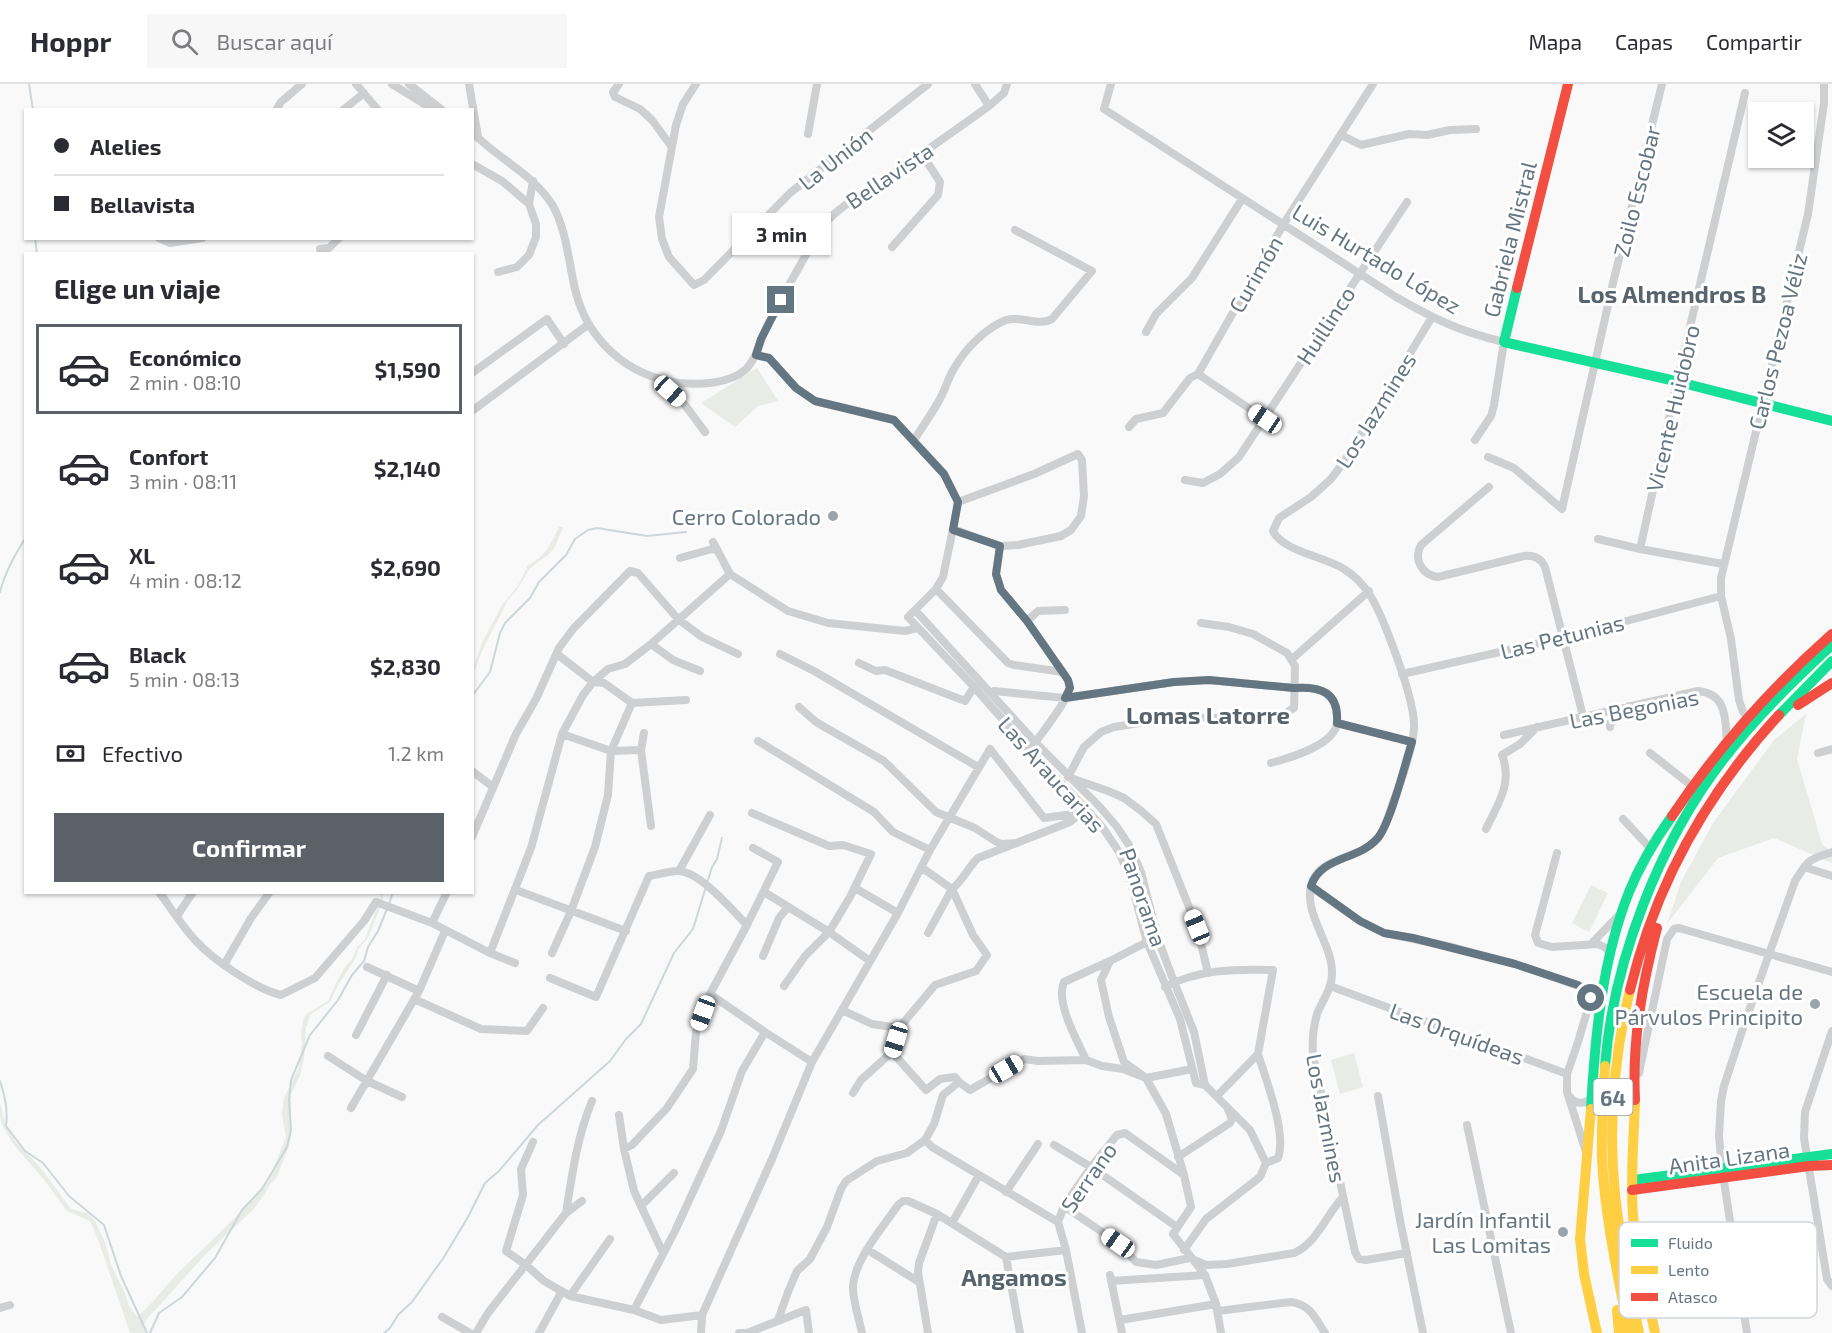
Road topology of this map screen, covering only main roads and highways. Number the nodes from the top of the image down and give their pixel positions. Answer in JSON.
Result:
{"nodes":[{"id":1,"x":1568,"y":84,"type":"edge"},
{"id":2,"x":1504,"y":342,"type":"joint"},
{"id":3,"x":1832,"y":421,"type":"edge"},
{"id":4,"x":1832,"y":634,"type":"edge"},
{"id":5,"x":1832,"y":645,"type":"edge"},
{"id":6,"x":1832,"y":661,"type":"edge"},
{"id":7,"x":1832,"y":683,"type":"edge"},
{"id":8,"x":1755,"y":742,"type":"junction"},
{"id":9,"x":1673,"y":869,"type":"junction"},
{"id":10,"x":1832,"y":1154,"type":"edge"},
{"id":11,"x":1808,"y":1161,"type":"junction"},
{"id":12,"x":1832,"y":1165,"type":"edge"},
{"id":13,"x":1632,"y":1185,"type":"junction"},
{"id":14,"x":1635,"y":1222,"type":"edge"},
{"id":15,"x":1619,"y":1223,"type":"edge"},
{"id":16,"x":1611,"y":1242,"type":"junction"},
{"id":17,"x":1619,"y":1282,"type":"edge"},
{"id":18,"x":1626,"y":1318,"type":"edge"},
{"id":19,"x":1636,"y":1318,"type":"edge"},
{"id":20,"x":1652,"y":1318,"type":"edge"},
{"id":21,"x":1597,"y":1333,"type":"edge"},
{"id":22,"x":1619,"y":1333,"type":"edge"},
{"id":23,"x":1629,"y":1333,"type":"edge"},
{"id":24,"x":1639,"y":1333,"type":"edge"},
{"id":25,"x":1655,"y":1333,"type":"edge"}],
"edges":[{"from":1,"to":2,"type":"main road","name":"Gabriela Mistral"},
{"from":2,"to":3,"type":"main road","name":"Luis Hurtado López"},
{"from":4,"to":21,"type":"main road"},
{"from":5,"to":16,"type":"main road","number":"64"},
{"from":6,"to":8,"type":"main road","number":"64"},
{"from":7,"to":8,"type":"main road"},
{"from":8,"to":9,"type":"main road","number":"64"},
{"from":9,"to":13,"type":"main road"},
{"from":9,"to":15,"type":"main road","number":"64"},
{"from":10,"to":11,"type":"main road","name":"Anita Lizana"},
{"from":11,"to":12,"type":"main road","name":"Anita Lizana"},
{"from":11,"to":13,"type":"main road","name":"Anita Lizana"},
{"from":13,"to":14,"type":"main road"},
{"from":16,"to":17,"type":"main road","number":"64"},
{"from":16,"to":22,"type":"main road"},
{"from":18,"to":23,"type":"main road","number":"64"},
{"from":19,"to":24,"type":"main road","number":"64"},
{"from":20,"to":25,"type":"main road"}]}
